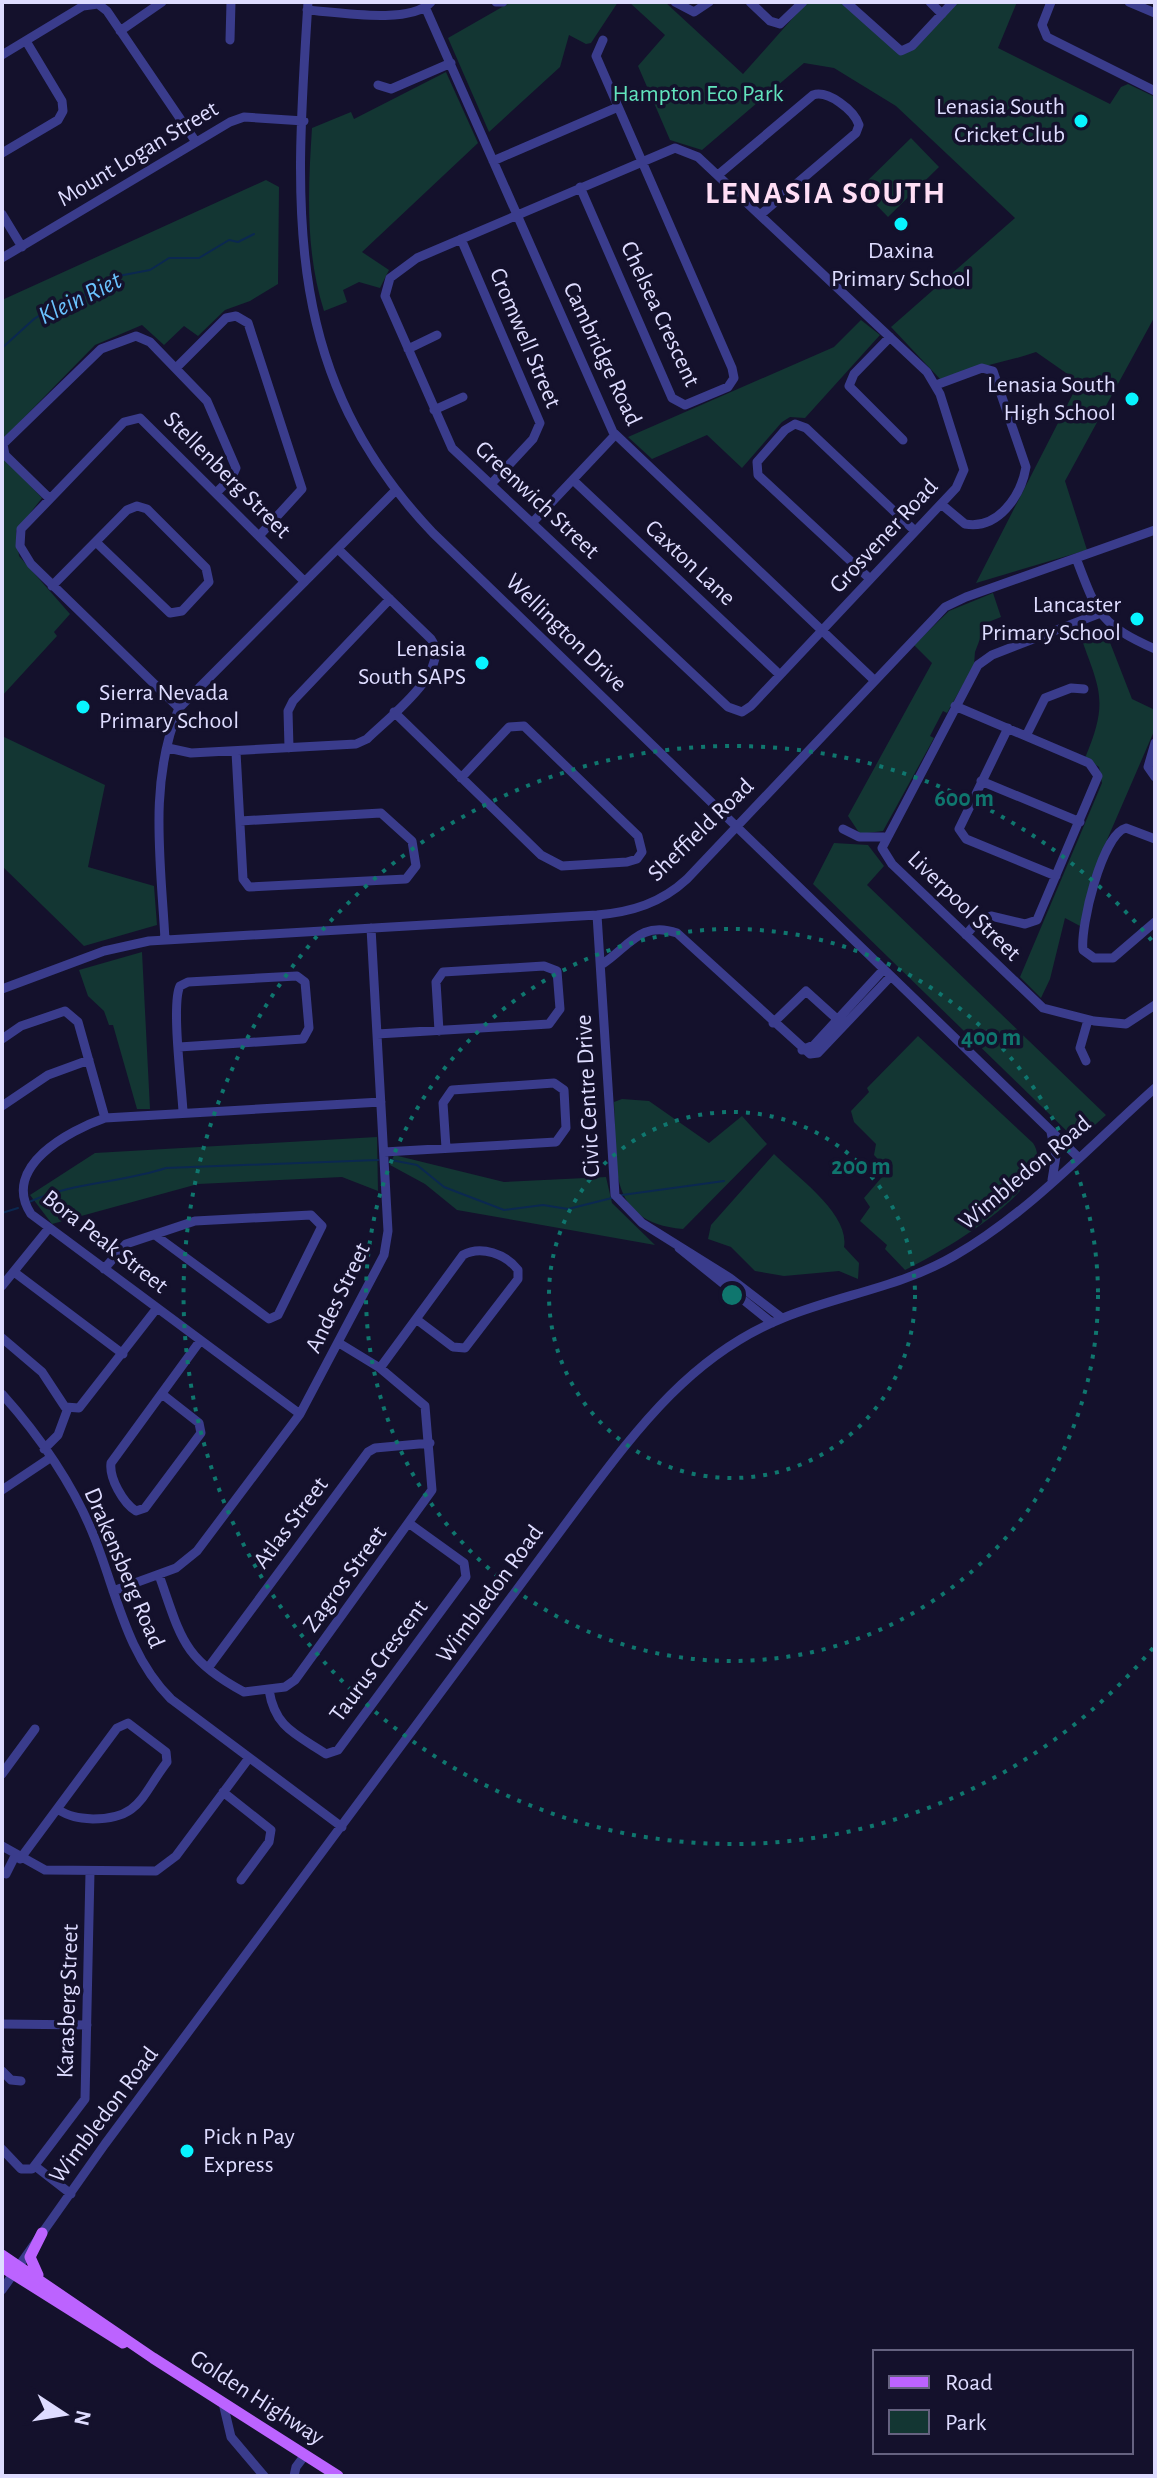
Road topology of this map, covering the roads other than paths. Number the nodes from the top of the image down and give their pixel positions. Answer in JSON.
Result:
{"nodes":[{"id":1,"x":162,"y":2,"type":"edge"},
{"id":2,"x":231,"y":2,"type":"edge"},
{"id":3,"x":496,"y":2,"type":"edge"},
{"id":4,"x":503,"y":2,"type":"edge"},
{"id":5,"x":675,"y":2,"type":"edge"},
{"id":6,"x":709,"y":2,"type":"edge"},
{"id":7,"x":750,"y":2,"type":"edge"},
{"id":8,"x":803,"y":2,"type":"edge"},
{"id":9,"x":846,"y":2,"type":"edge"},
{"id":10,"x":930,"y":2,"type":"edge"},
{"id":11,"x":953,"y":2,"type":"edge"},
{"id":12,"x":1051,"y":2,"type":"edge"},
{"id":13,"x":1129,"y":2,"type":"edge"},
{"id":14,"x":428,"y":5,"type":"edge"},
{"id":15,"x":308,"y":6,"type":"edge"},
{"id":16,"x":1155,"y":13,"type":"edge"},
{"id":17,"x":942,"y":14,"type":"junction"},
{"id":18,"x":120,"y":31,"type":"junction"},
{"id":19,"x":230,"y":40,"type":"dead end"},
{"id":20,"x":603,"y":40,"type":"dead end"},
{"id":21,"x":26,"y":41,"type":"junction"},
{"id":22,"x":2,"y":55,"type":"edge"},
{"id":23,"x":451,"y":63,"type":"junction"},
{"id":24,"x":378,"y":85,"type":"dead end"},
{"id":25,"x":1155,"y":91,"type":"edge"},
{"id":26,"x":618,"y":107,"type":"junction"},
{"id":27,"x":304,"y":121,"type":"junction"},
{"id":28,"x":196,"y":142,"type":"junction"},
{"id":29,"x":2,"y":153,"type":"edge"},
{"id":30,"x":493,"y":161,"type":"junction"},
{"id":31,"x":642,"y":161,"type":"junction"},
{"id":32,"x":718,"y":175,"type":"junction"},
{"id":33,"x":580,"y":187,"type":"junction"},
{"id":34,"x":2,"y":214,"type":"edge"},
{"id":35,"x":517,"y":215,"type":"junction"},
{"id":36,"x":760,"y":215,"type":"junction"},
{"id":37,"x":461,"y":239,"type":"junction"},
{"id":38,"x":22,"y":247,"type":"junction"},
{"id":39,"x":2,"y":258,"type":"edge"},
{"id":40,"x":437,"y":335,"type":"dead end"},
{"id":41,"x":890,"y":337,"type":"junction"},
{"id":42,"x":408,"y":349,"type":"junction"},
{"id":43,"x":176,"y":368,"type":"junction"},
{"id":44,"x":936,"y":385,"type":"junction"},
{"id":45,"x":463,"y":397,"type":"dead end"},
{"id":46,"x":434,"y":410,"type":"junction"},
{"id":47,"x":615,"y":435,"type":"junction"},
{"id":48,"x":903,"y":440,"type":"dead end"},
{"id":49,"x":573,"y":480,"type":"junction"},
{"id":50,"x":491,"y":484,"type":"junction"},
{"id":51,"x":395,"y":491,"type":"junction"},
{"id":52,"x":216,"y":493,"type":"junction"},
{"id":53,"x":48,"y":497,"type":"junction"},
{"id":54,"x":941,"y":504,"type":"junction"},
{"id":55,"x":532,"y":523,"type":"junction"},
{"id":56,"x":1155,"y":530,"type":"edge"},
{"id":57,"x":915,"y":531,"type":"junction"},
{"id":58,"x":259,"y":536,"type":"junction"},
{"id":59,"x":97,"y":543,"type":"junction"},
{"id":60,"x":338,"y":549,"type":"junction"},
{"id":61,"x":1076,"y":558,"type":"junction"},
{"id":62,"x":870,"y":579,"type":"junction"},
{"id":63,"x":304,"y":581,"type":"junction"},
{"id":64,"x":52,"y":586,"type":"junction"},
{"id":65,"x":390,"y":599,"type":"junction"},
{"id":66,"x":1098,"y":614,"type":"junction"},
{"id":67,"x":822,"y":631,"type":"junction"},
{"id":68,"x":1155,"y":649,"type":"edge"},
{"id":69,"x":780,"y":675,"type":"junction"},
{"id":70,"x":874,"y":680,"type":"junction"},
{"id":71,"x":1084,"y":689,"type":"dead end"},
{"id":72,"x":955,"y":706,"type":"junction"},
{"id":73,"x":728,"y":707,"type":"joint"},
{"id":74,"x":179,"y":708,"type":"junction"},
{"id":75,"x":394,"y":712,"type":"junction"},
{"id":76,"x":1008,"y":728,"type":"junction"},
{"id":77,"x":1026,"y":736,"type":"junction"},
{"id":78,"x":1155,"y":743,"type":"edge"},
{"id":79,"x":168,"y":748,"type":"junction"},
{"id":80,"x":289,"y":748,"type":"junction"},
{"id":81,"x":236,"y":752,"type":"junction"},
{"id":82,"x":1155,"y":777,"type":"edge"},
{"id":83,"x":461,"y":778,"type":"junction"},
{"id":84,"x":981,"y":781,"type":"junction"},
{"id":85,"x":240,"y":821,"type":"junction"},
{"id":86,"x":1080,"y":822,"type":"junction"},
{"id":87,"x":737,"y":826,"type":"junction"},
{"id":88,"x":843,"y":829,"type":"dead end"},
{"id":89,"x":884,"y":837,"type":"junction"},
{"id":90,"x":1155,"y":839,"type":"edge"},
{"id":91,"x":1056,"y":876,"type":"junction"},
{"id":92,"x":597,"y":915,"type":"junction"},
{"id":93,"x":1155,"y":922,"type":"edge"},
{"id":94,"x":371,"y":928,"type":"junction"},
{"id":95,"x":966,"y":935,"type":"junction"},
{"id":96,"x":165,"y":940,"type":"junction"},
{"id":97,"x":601,"y":965,"type":"junction"},
{"id":98,"x":887,"y":973,"type":"junction"},
{"id":99,"x":2,"y":989,"type":"edge"},
{"id":100,"x":1155,"y":1005,"type":"edge"},
{"id":101,"x":842,"y":1018,"type":"junction"},
{"id":102,"x":1088,"y":1020,"type":"junction"},
{"id":103,"x":773,"y":1023,"type":"junction"},
{"id":104,"x":439,"y":1031,"type":"junction"},
{"id":105,"x":377,"y":1034,"type":"junction"},
{"id":106,"x":2,"y":1039,"type":"edge"},
{"id":107,"x":179,"y":1047,"type":"junction"},
{"id":108,"x":89,"y":1060,"type":"junction"},
{"id":109,"x":1086,"y":1061,"type":"dead end"},
{"id":110,"x":1155,"y":1088,"type":"edge"},
{"id":111,"x":381,"y":1102,"type":"junction"},
{"id":112,"x":2,"y":1106,"type":"edge"},
{"id":113,"x":183,"y":1112,"type":"junction"},
{"id":114,"x":105,"y":1118,"type":"junction"},
{"id":115,"x":1050,"y":1129,"type":"junction"},
{"id":116,"x":446,"y":1148,"type":"junction"},
{"id":117,"x":384,"y":1152,"type":"junction"},
{"id":118,"x":1078,"y":1157,"type":"junction"},
{"id":119,"x":1052,"y":1180,"type":"junction"},
{"id":120,"x":49,"y":1228,"type":"junction"},
{"id":121,"x":155,"y":1235,"type":"junction"},
{"id":122,"x":676,"y":1246,"type":"junction"},
{"id":123,"x":104,"y":1269,"type":"junction"},
{"id":124,"x":14,"y":1272,"type":"junction"},
{"id":125,"x":2,"y":1286,"type":"edge"},
{"id":126,"x":157,"y":1308,"type":"junction"},
{"id":127,"x":782,"y":1318,"type":"junction"},
{"id":128,"x":416,"y":1319,"type":"junction"},
{"id":129,"x":772,"y":1323,"type":"junction"},
{"id":130,"x":2,"y":1338,"type":"edge"},
{"id":131,"x":200,"y":1341,"type":"junction"},
{"id":132,"x":339,"y":1343,"type":"junction"},
{"id":133,"x":123,"y":1354,"type":"junction"},
{"id":134,"x":380,"y":1368,"type":"junction"},
{"id":135,"x":2,"y":1394,"type":"edge"},
{"id":136,"x":162,"y":1394,"type":"junction"},
{"id":137,"x":68,"y":1408,"type":"junction"},
{"id":138,"x":300,"y":1414,"type":"junction"},
{"id":139,"x":430,"y":1443,"type":"junction"},
{"id":140,"x":47,"y":1454,"type":"junction"},
{"id":141,"x":4,"y":1484,"type":"edge"},
{"id":142,"x":410,"y":1524,"type":"junction"},
{"id":143,"x":159,"y":1575,"type":"junction"},
{"id":144,"x":113,"y":1591,"type":"junction"},
{"id":145,"x":208,"y":1668,"type":"junction"},
{"id":146,"x":269,"y":1690,"type":"junction"},
{"id":147,"x":35,"y":1729,"type":"dead end"},
{"id":148,"x":249,"y":1758,"type":"junction"},
{"id":149,"x":2,"y":1774,"type":"edge"},
{"id":150,"x":223,"y":1792,"type":"junction"},
{"id":151,"x":57,"y":1809,"type":"junction"},
{"id":152,"x":342,"y":1827,"type":"junction"},
{"id":153,"x":2,"y":1846,"type":"edge"},
{"id":154,"x":17,"y":1858,"type":"junction"},
{"id":155,"x":90,"y":1872,"type":"junction"},
{"id":156,"x":6,"y":1874,"type":"dead end"},
{"id":157,"x":241,"y":1880,"type":"dead end"},
{"id":158,"x":2,"y":2024,"type":"edge"},
{"id":159,"x":87,"y":2025,"type":"junction"},
{"id":160,"x":2,"y":2071,"type":"edge"},
{"id":161,"x":21,"y":2081,"type":"dead end"},
{"id":162,"x":2,"y":2149,"type":"edge"},
{"id":163,"x":35,"y":2166,"type":"junction"},
{"id":164,"x":71,"y":2194,"type":"junction"},
{"id":165,"x":42,"y":2233,"type":"junction"},
{"id":166,"x":2,"y":2255,"type":"edge"},
{"id":167,"x":2,"y":2267,"type":"edge"},
{"id":168,"x":16,"y":2270,"type":"junction"},
{"id":169,"x":42,"y":2280,"type":"junction"},
{"id":170,"x":2,"y":2290,"type":"edge"},
{"id":171,"x":153,"y":2358,"type":"junction"},
{"id":172,"x":223,"y":2403,"type":"junction"},
{"id":173,"x":305,"y":2455,"type":"junction"},
{"id":174,"x":264,"y":2476,"type":"edge"},
{"id":175,"x":294,"y":2476,"type":"edge"},
{"id":176,"x":338,"y":2476,"type":"edge"}],
"edges":[{"from":1,"to":18,"type":"street"},
{"from":2,"to":19,"type":"street"},
{"from":3,"to":4,"type":"street"},
{"from":5,"to":6,"type":"street"},
{"from":7,"to":8,"type":"street"},
{"from":9,"to":17,"type":"street"},
{"from":10,"to":17,"type":"street"},
{"from":11,"to":17,"type":"street"},
{"from":12,"to":25,"type":"street"},
{"from":13,"to":16,"type":"street"},
{"from":14,"to":15,"type":"street"},
{"from":14,"to":23,"type":"street","name":"Cambridge Road"},
{"from":15,"to":27,"type":"street","name":"Wellington Drive"},
{"from":18,"to":21,"type":"street"},
{"from":18,"to":28,"type":"street"},
{"from":20,"to":26,"type":"street"},
{"from":21,"to":22,"type":"street"},
{"from":21,"to":29,"type":"street"},
{"from":23,"to":24,"type":"street"},
{"from":23,"to":30,"type":"street","name":"Cambridge Road"},
{"from":26,"to":30,"type":"street"},
{"from":26,"to":31,"type":"street"},
{"from":27,"to":28,"type":"street","name":"Mount Logan Street"},
{"from":27,"to":51,"type":"street","name":"Wellington Drive"},
{"from":28,"to":38,"type":"street","name":"Mount Logan Street"},
{"from":30,"to":35,"type":"street","name":"Cambridge Road"},
{"from":31,"to":32,"type":"street","name":"Grosvener Road"},
{"from":31,"to":33,"type":"street","name":"Grosvener Road"},
{"from":31,"to":33,"type":"street","name":"Chelsea Crescent"},
{"from":32,"to":36,"type":"street","name":"Grosvener Road"},
{"from":32,"to":36,"type":"street"},
{"from":33,"to":35,"type":"street","name":"Grosvener Road"},
{"from":34,"to":38,"type":"street"},
{"from":35,"to":37,"type":"street","name":"Greenwich Street"},
{"from":35,"to":47,"type":"street","name":"Cambridge Road"},
{"from":36,"to":41,"type":"street","name":"Grosvener Road"},
{"from":37,"to":42,"type":"street","name":"Greenwich Street"},
{"from":37,"to":50,"type":"street","name":"Cromwell Street"},
{"from":38,"to":39,"type":"street","name":"Mount Logan Street"},
{"from":40,"to":42,"type":"street"},
{"from":41,"to":44,"type":"street","name":"Grosvener Road"},
{"from":41,"to":48,"type":"street"},
{"from":42,"to":46,"type":"street","name":"Greenwich Street"},
{"from":43,"to":52,"type":"street"},
{"from":43,"to":53,"type":"street"},
{"from":43,"to":58,"type":"street"},
{"from":44,"to":54,"type":"street","name":"Grosvener Road"},
{"from":44,"to":54,"type":"street"},
{"from":45,"to":46,"type":"street"},
{"from":46,"to":50,"type":"street","name":"Greenwich Street"},
{"from":47,"to":49,"type":"street"},
{"from":47,"to":67,"type":"street","name":"Cambridge Road"},
{"from":49,"to":55,"type":"street"},
{"from":49,"to":69,"type":"street","name":"Caxton Lane"},
{"from":50,"to":55,"type":"street","name":"Greenwich Street"},
{"from":51,"to":60,"type":"street"},
{"from":51,"to":87,"type":"street","name":"Wellington Drive"},
{"from":52,"to":53,"type":"street","name":"Stellenberg Street"},
{"from":52,"to":58,"type":"street","name":"Stellenberg Street"},
{"from":53,"to":64,"type":"street","name":"Stellenberg Street"},
{"from":54,"to":57,"type":"street","name":"Grosvener Road"},
{"from":55,"to":73,"type":"street","name":"Greenwich Street"},
{"from":56,"to":61,"type":"street","name":"Sheffield Road"},
{"from":57,"to":62,"type":"street","name":"Grosvener Road"},
{"from":57,"to":62,"type":"street"},
{"from":58,"to":63,"type":"street","name":"Stellenberg Street"},
{"from":59,"to":59,"type":"street"},
{"from":59,"to":64,"type":"street"},
{"from":60,"to":63,"type":"street"},
{"from":60,"to":65,"type":"street"},
{"from":61,"to":66,"type":"street"},
{"from":61,"to":70,"type":"street","name":"Sheffield Road"},
{"from":62,"to":67,"type":"street","name":"Grosvener Road"},
{"from":63,"to":74,"type":"street"},
{"from":64,"to":74,"type":"street","name":"Stellenberg Street"},
{"from":65,"to":75,"type":"street"},
{"from":65,"to":80,"type":"street"},
{"from":66,"to":68,"type":"street"},
{"from":66,"to":72,"type":"street","name":"Liverpool Street"},
{"from":67,"to":69,"type":"street","name":"Grosvener Road"},
{"from":67,"to":70,"type":"street","name":"Cambridge Road"},
{"from":69,"to":73,"type":"street","name":"Grosvener Road"},
{"from":70,"to":87,"type":"street","name":"Sheffield Road"},
{"from":71,"to":77,"type":"street"},
{"from":72,"to":76,"type":"street"},
{"from":72,"to":89,"type":"street","name":"Liverpool Street"},
{"from":74,"to":79,"type":"street"},
{"from":75,"to":80,"type":"street"},
{"from":75,"to":83,"type":"street"},
{"from":76,"to":77,"type":"street"},
{"from":76,"to":84,"type":"street"},
{"from":77,"to":86,"type":"street"},
{"from":78,"to":82,"type":"street"},
{"from":79,"to":81,"type":"street"},
{"from":79,"to":96,"type":"street"},
{"from":80,"to":81,"type":"street"},
{"from":81,"to":85,"type":"street"},
{"from":83,"to":83,"type":"street"},
{"from":84,"to":86,"type":"street"},
{"from":84,"to":91,"type":"street"},
{"from":85,"to":85,"type":"street"},
{"from":86,"to":91,"type":"street"},
{"from":87,"to":92,"type":"street","name":"Sheffield Road"},
{"from":87,"to":98,"type":"street","name":"Wellington Drive"},
{"from":88,"to":89,"type":"street"},
{"from":89,"to":95,"type":"street","name":"Liverpool Street"},
{"from":90,"to":93,"type":"street"},
{"from":91,"to":95,"type":"street"},
{"from":92,"to":94,"type":"street","name":"Sheffield Road"},
{"from":92,"to":97,"type":"street","name":"Civic Centre Drive"},
{"from":94,"to":96,"type":"street","name":"Sheffield Road"},
{"from":94,"to":105,"type":"street","name":"Andes Street"},
{"from":95,"to":102,"type":"street","name":"Liverpool Street"},
{"from":96,"to":99,"type":"street","name":"Sheffield Road"},
{"from":97,"to":103,"type":"street"},
{"from":97,"to":122,"type":"street","name":"Civic Centre Drive"},
{"from":98,"to":101,"type":"street"},
{"from":98,"to":115,"type":"street","name":"Wellington Drive"},
{"from":100,"to":102,"type":"street","name":"Liverpool Street"},
{"from":101,"to":103,"type":"street"},
{"from":101,"to":103,"type":"street"},
{"from":102,"to":109,"type":"street"},
{"from":104,"to":104,"type":"street"},
{"from":104,"to":105,"type":"street"},
{"from":105,"to":111,"type":"street","name":"Andes Street"},
{"from":106,"to":108,"type":"street"},
{"from":107,"to":107,"type":"street"},
{"from":107,"to":113,"type":"street"},
{"from":108,"to":112,"type":"street"},
{"from":108,"to":114,"type":"street"},
{"from":110,"to":118,"type":"street","name":"Wimbledon Road"},
{"from":111,"to":113,"type":"street","name":"Bora Peak Street"},
{"from":111,"to":117,"type":"street","name":"Andes Street"},
{"from":113,"to":114,"type":"street","name":"Bora Peak Street"},
{"from":114,"to":120,"type":"street","name":"Bora Peak Street"},
{"from":115,"to":118,"type":"street","name":"Wellington Drive"},
{"from":115,"to":119,"type":"street"},
{"from":116,"to":116,"type":"street"},
{"from":116,"to":117,"type":"street"},
{"from":117,"to":132,"type":"street","name":"Andes Street"},
{"from":118,"to":119,"type":"street","name":"Wimbledon Road"},
{"from":119,"to":127,"type":"street","name":"Wimbledon Road"},
{"from":120,"to":123,"type":"street","name":"Bora Peak Street"},
{"from":120,"to":124,"type":"street"},
{"from":121,"to":121,"type":"street"},
{"from":121,"to":123,"type":"street"},
{"from":122,"to":127,"type":"street","name":"Civic Centre Drive"},
{"from":122,"to":129,"type":"street","name":"Civic Centre Drive"},
{"from":123,"to":126,"type":"street","name":"Bora Peak Street"},
{"from":124,"to":125,"type":"street"},
{"from":124,"to":133,"type":"street"},
{"from":126,"to":131,"type":"street","name":"Bora Peak Street"},
{"from":126,"to":133,"type":"street"},
{"from":127,"to":129,"type":"street","name":"Wimbledon Road"},
{"from":128,"to":128,"type":"street"},
{"from":128,"to":134,"type":"street"},
{"from":129,"to":152,"type":"street","name":"Wimbledon Road"},
{"from":130,"to":137,"type":"street"},
{"from":131,"to":136,"type":"street"},
{"from":131,"to":138,"type":"street","name":"Bora Peak Street"},
{"from":132,"to":134,"type":"street","name":"Zagros Street"},
{"from":132,"to":138,"type":"street","name":"Andes Street"},
{"from":133,"to":137,"type":"street"},
{"from":134,"to":139,"type":"street","name":"Zagros Street"},
{"from":135,"to":140,"type":"street","name":"Drakensberg Road"},
{"from":136,"to":136,"type":"street"},
{"from":137,"to":140,"type":"street"},
{"from":138,"to":143,"type":"street","name":"Andes Street"},
{"from":139,"to":142,"type":"street","name":"Zagros Street"},
{"from":139,"to":145,"type":"street","name":"Atlas Street"},
{"from":140,"to":141,"type":"street"},
{"from":140,"to":144,"type":"street","name":"Drakensberg Road"},
{"from":142,"to":146,"type":"street","name":"Zagros Street"},
{"from":142,"to":146,"type":"street","name":"Taurus Crescent"},
{"from":143,"to":144,"type":"street","name":"Andes Street"},
{"from":143,"to":145,"type":"street"},
{"from":144,"to":148,"type":"street","name":"Drakensberg Road"},
{"from":145,"to":146,"type":"street"},
{"from":147,"to":149,"type":"street"},
{"from":148,"to":150,"type":"street"},
{"from":148,"to":152,"type":"street","name":"Drakensberg Road"},
{"from":150,"to":155,"type":"street"},
{"from":150,"to":157,"type":"street"},
{"from":151,"to":151,"type":"street"},
{"from":151,"to":154,"type":"street"},
{"from":152,"to":164,"type":"street","name":"Wimbledon Road"},
{"from":153,"to":154,"type":"street"},
{"from":154,"to":155,"type":"street"},
{"from":154,"to":156,"type":"street"},
{"from":155,"to":159,"type":"street","name":"Karasberg Street"},
{"from":158,"to":159,"type":"street"},
{"from":159,"to":163,"type":"street","name":"Karasberg Street"},
{"from":160,"to":161,"type":"street"},
{"from":162,"to":163,"type":"street"},
{"from":163,"to":164,"type":"street"},
{"from":164,"to":165,"type":"street","name":"Wimbledon Road"},
{"from":165,"to":168,"type":"street","name":"Wimbledon Road"},
{"from":165,"to":169,"type":"main road"},
{"from":166,"to":168,"type":"main road","name":"Golden Highway"},
{"from":167,"to":168,"type":"main road","name":"Golden Highway"},
{"from":168,"to":169,"type":"main road","name":"Golden Highway"},
{"from":168,"to":170,"type":"street","name":"Wimbledon Road"},
{"from":168,"to":171,"type":"main road","name":"Golden Highway"},
{"from":169,"to":171,"type":"main road","name":"Golden Highway"},
{"from":171,"to":172,"type":"main road","name":"Golden Highway"},
{"from":172,"to":173,"type":"main road","name":"Golden Highway"},
{"from":172,"to":174,"type":"street"},
{"from":173,"to":175,"type":"street"},
{"from":173,"to":176,"type":"main road","name":"Golden Highway"}]}
